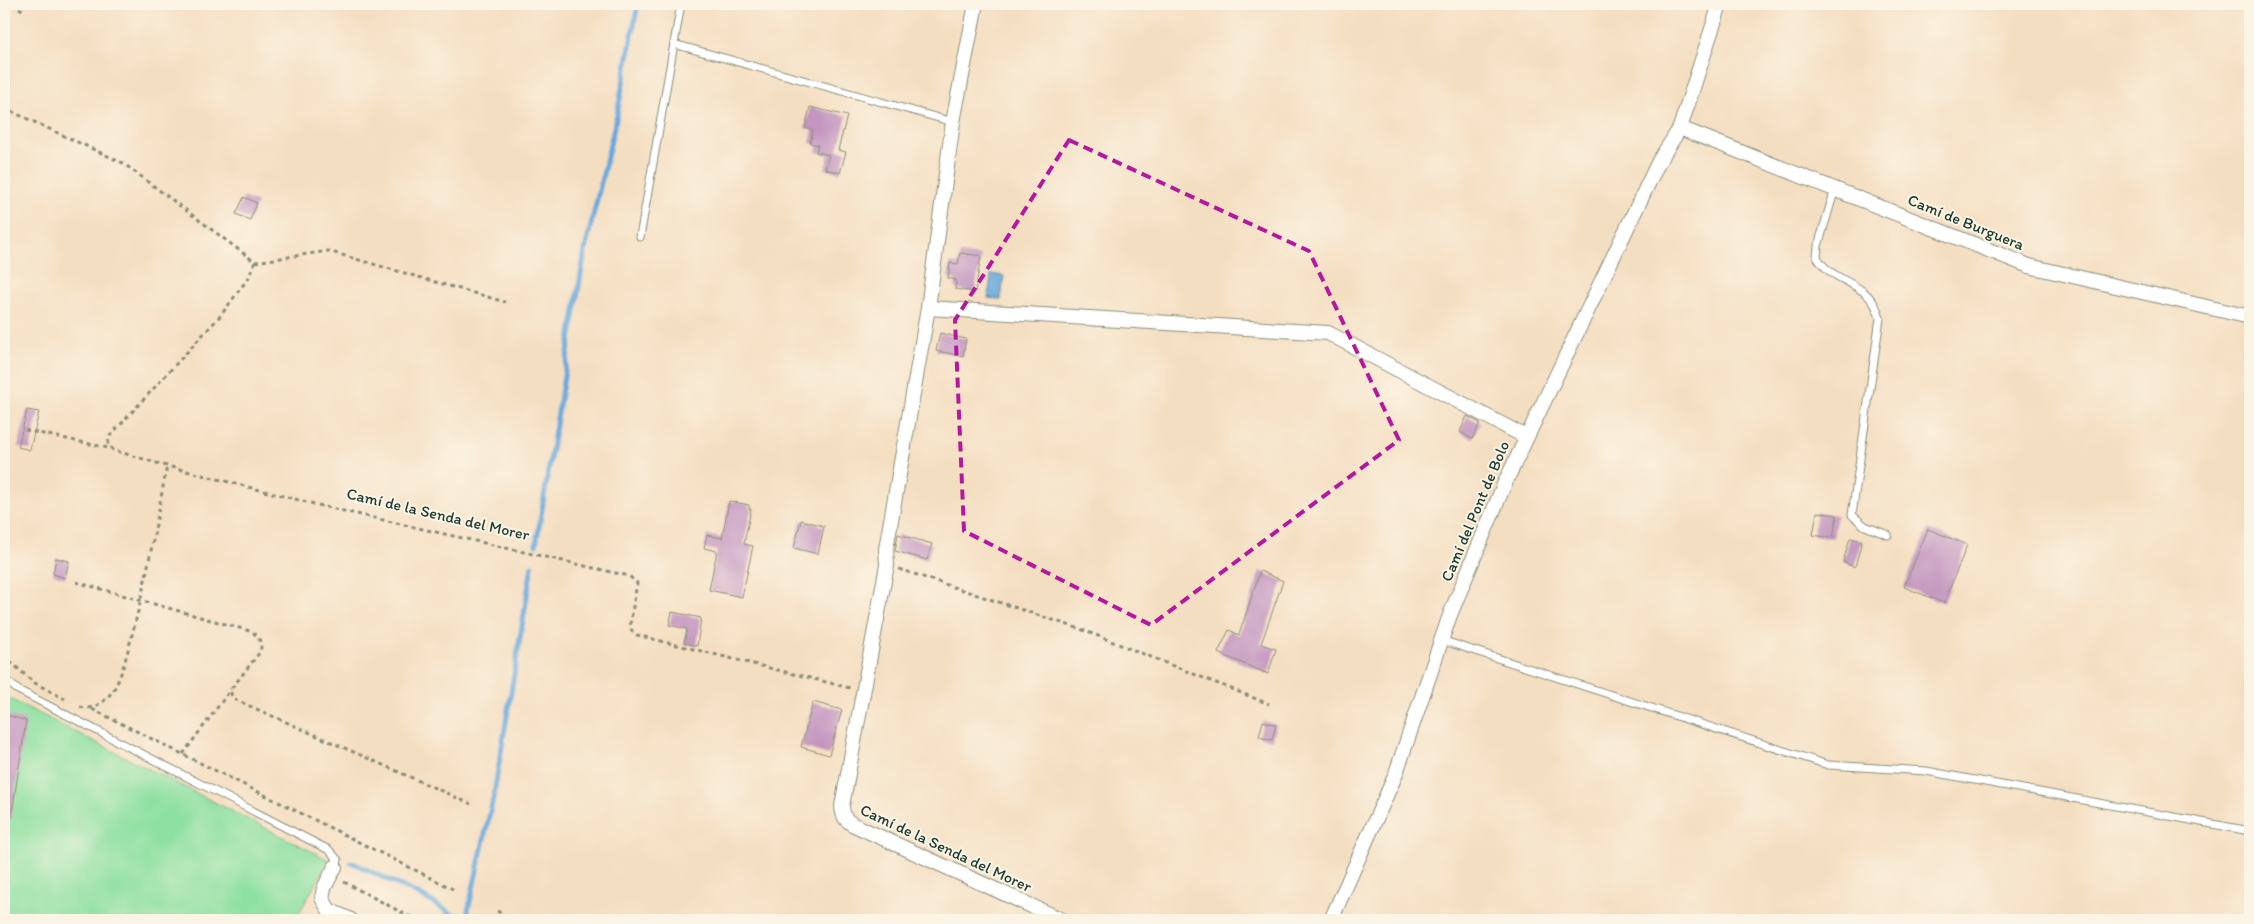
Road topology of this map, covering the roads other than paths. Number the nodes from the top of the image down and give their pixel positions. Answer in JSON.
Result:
{"nodes":[{"id":1,"x":681,"y":4,"type":"edge"},
{"id":2,"x":976,"y":4,"type":"edge"},
{"id":3,"x":1720,"y":4,"type":"edge"},
{"id":4,"x":674,"y":44,"type":"junction"},
{"id":5,"x":953,"y":122,"type":"junction"},
{"id":6,"x":1680,"y":128,"type":"junction"},
{"id":7,"x":1835,"y":188,"type":"junction"},
{"id":8,"x":640,"y":237,"type":"dead end"},
{"id":9,"x":928,"y":308,"type":"junction"},
{"id":10,"x":2250,"y":316,"type":"edge"},
{"id":11,"x":1526,"y":437,"type":"junction"},
{"id":12,"x":1888,"y":535,"type":"dead end"},
{"id":13,"x":1441,"y":640,"type":"junction"},
{"id":14,"x":4,"y":679,"type":"edge"},
{"id":15,"x":2250,"y":831,"type":"edge"},
{"id":16,"x":333,"y":871,"type":"joint"},
{"id":17,"x":350,"y":920,"type":"edge"},
{"id":18,"x":1062,"y":920,"type":"edge"},
{"id":19,"x":1331,"y":920,"type":"edge"}],
"edges":[{"from":1,"to":4,"type":"lane"},
{"from":2,"to":5,"type":"street"},
{"from":3,"to":6,"type":"street","name":"Camí del Pont de Bolo"},
{"from":4,"to":5,"type":"lane"},
{"from":4,"to":8,"type":"lane"},
{"from":5,"to":9,"type":"street"},
{"from":6,"to":7,"type":"street","name":"Camí de Burguera"},
{"from":6,"to":11,"type":"street","name":"Camí del Pont de Bolo"},
{"from":7,"to":10,"type":"street","name":"Camí de Burguera"},
{"from":7,"to":12,"type":"lane"},
{"from":9,"to":11,"type":"street"},
{"from":9,"to":18,"type":"street","name":"Camí de la Senda del Morer"},
{"from":11,"to":13,"type":"street","name":"Camí del Pont de Bolo"},
{"from":13,"to":15,"type":"lane"},
{"from":13,"to":19,"type":"street","name":"Camí del Pont de Bolo"},
{"from":14,"to":16,"type":"lane"},
{"from":16,"to":17,"type":"street"}]}
